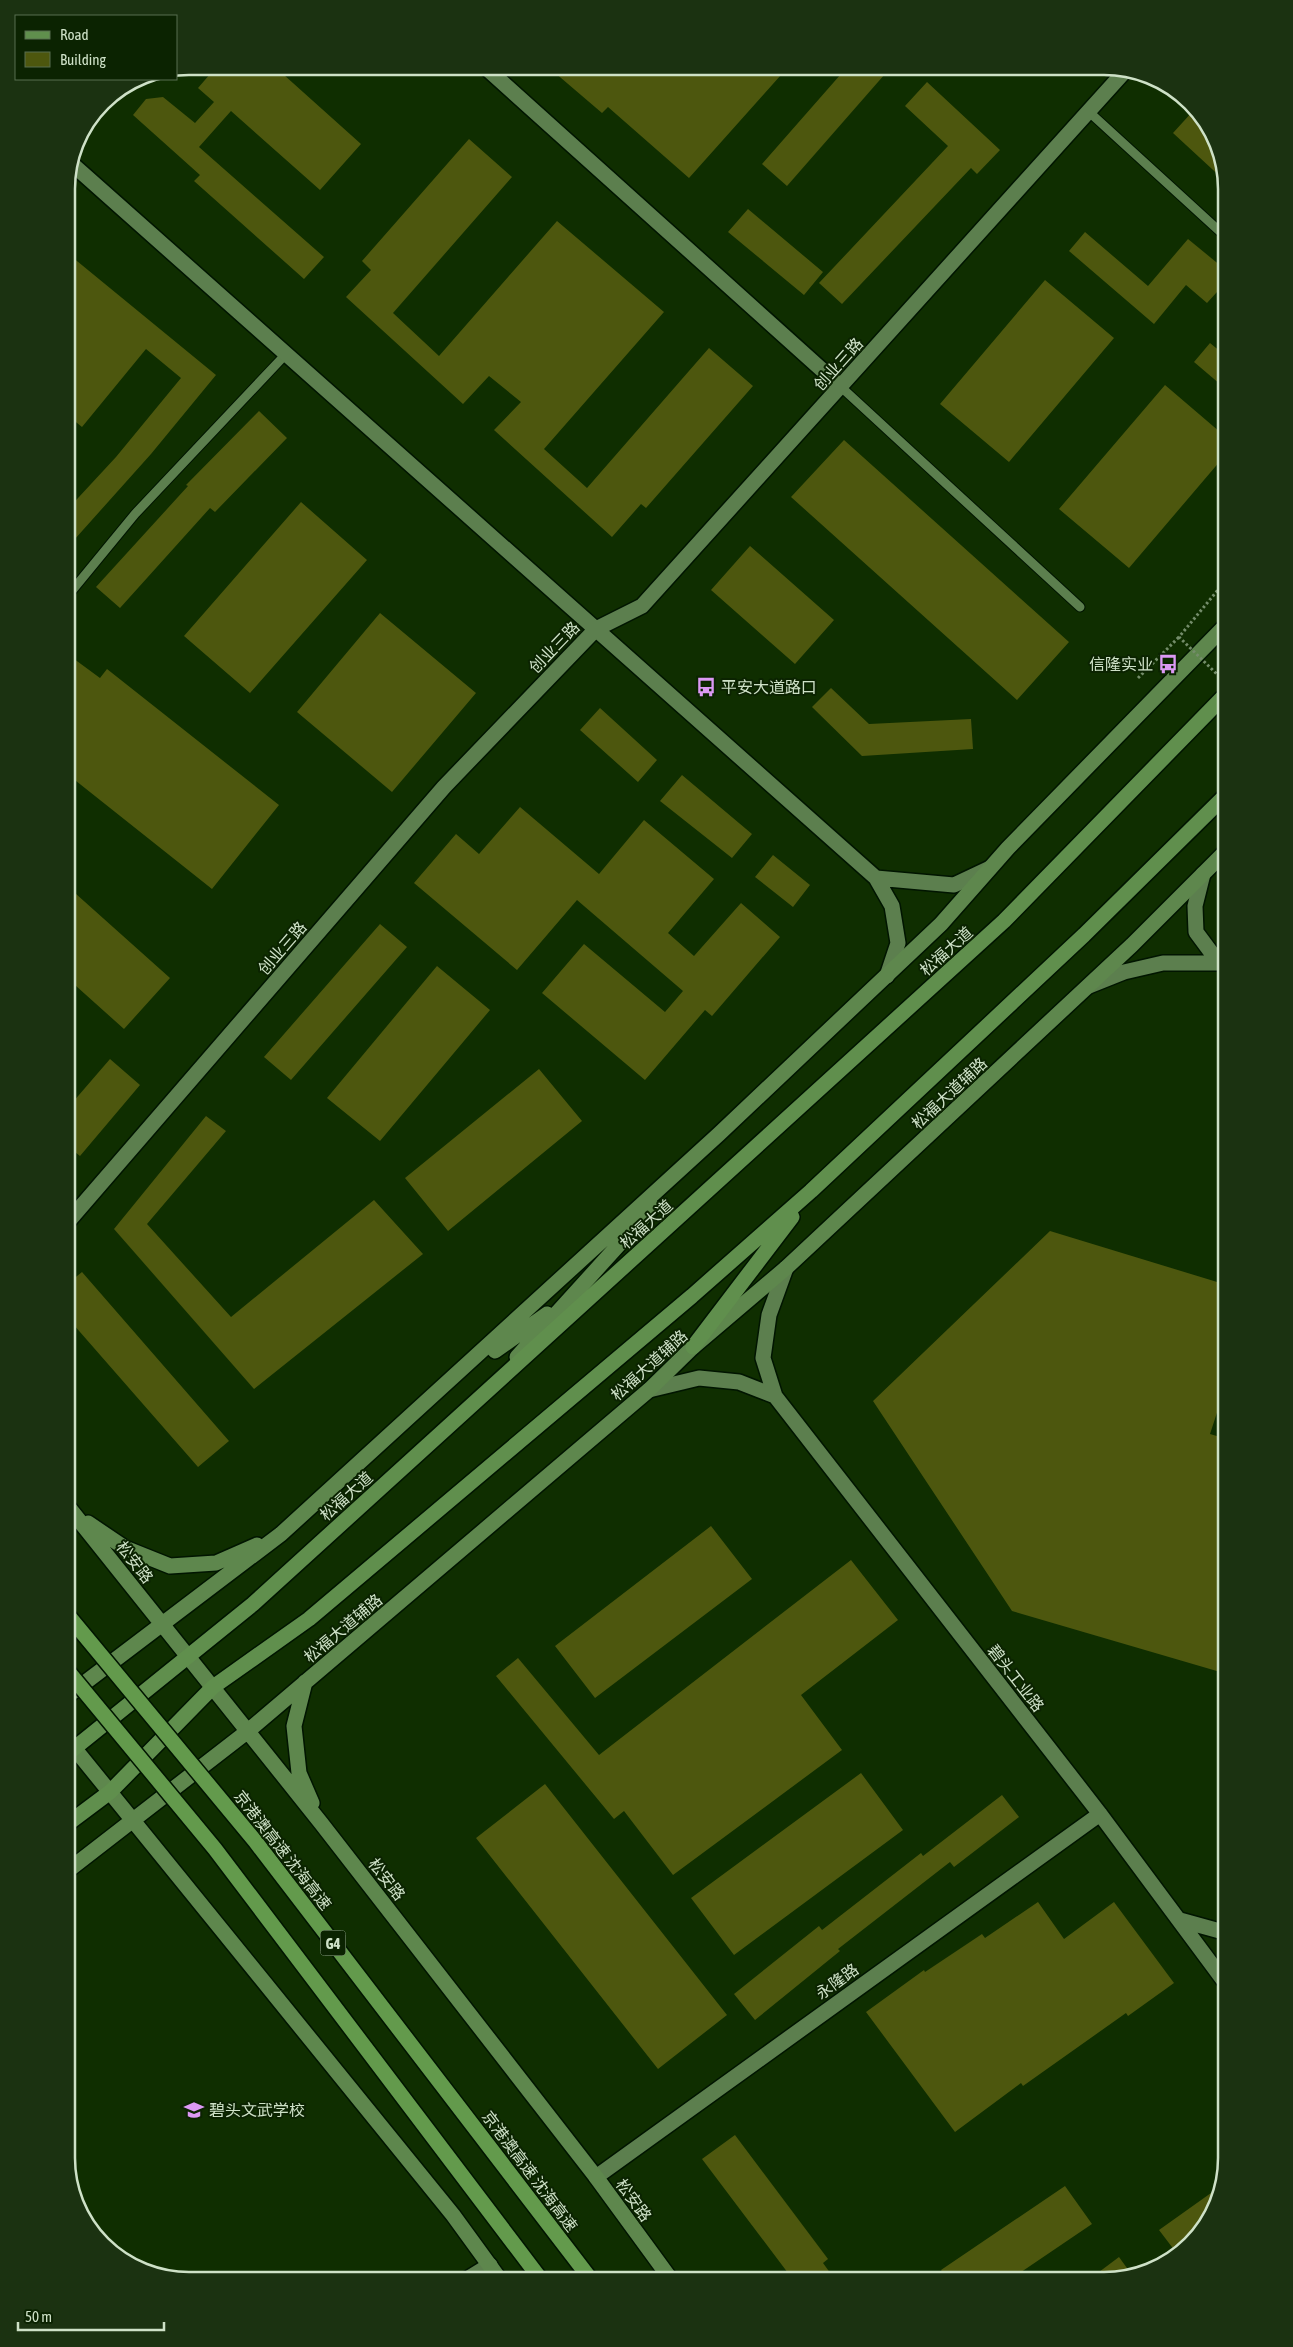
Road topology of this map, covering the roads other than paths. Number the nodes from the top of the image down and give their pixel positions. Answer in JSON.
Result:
{"nodes":[{"id":1,"x":494,"y":75,"type":"edge"},
{"id":2,"x":1120,"y":76,"type":"edge"},
{"id":3,"x":1088,"y":111,"type":"junction"},
{"id":4,"x":77,"y":169,"type":"edge"},
{"id":5,"x":1218,"y":230,"type":"edge"},
{"id":6,"x":286,"y":354,"type":"junction"},
{"id":7,"x":841,"y":386,"type":"junction"},
{"id":8,"x":75,"y":587,"type":"edge"},
{"id":9,"x":1080,"y":607,"type":"dead end"},
{"id":10,"x":596,"y":629,"type":"junction"},
{"id":11,"x":1218,"y":633,"type":"edge"},
{"id":12,"x":1218,"y":702,"type":"edge"},
{"id":13,"x":1218,"y":803,"type":"edge"},
{"id":14,"x":1218,"y":859,"type":"edge"},
{"id":15,"x":990,"y":868,"type":"junction"},
{"id":16,"x":1203,"y":874,"type":"junction"},
{"id":17,"x":876,"y":878,"type":"junction"},
{"id":18,"x":1218,"y":959,"type":"edge"},
{"id":19,"x":1218,"y":965,"type":"edge"},
{"id":20,"x":887,"y":976,"type":"junction"},
{"id":21,"x":1088,"y":986,"type":"junction"},
{"id":22,"x":719,"y":1134,"type":"junction"},
{"id":23,"x":811,"y":1192,"type":"junction"},
{"id":24,"x":75,"y":1214,"type":"edge"},
{"id":25,"x":674,"y":1222,"type":"junction"},
{"id":26,"x":786,"y":1268,"type":"junction"},
{"id":27,"x":572,"y":1296,"type":"junction"},
{"id":28,"x":693,"y":1347,"type":"junction"},
{"id":29,"x":649,"y":1390,"type":"junction"},
{"id":30,"x":775,"y":1396,"type":"junction"},
{"id":31,"x":473,"y":1404,"type":"junction"},
{"id":32,"x":421,"y":1405,"type":"junction"},
{"id":33,"x":75,"y":1512,"type":"edge"},
{"id":34,"x":75,"y":1514,"type":"edge"},
{"id":35,"x":282,"y":1534,"type":"junction"},
{"id":36,"x":75,"y":1624,"type":"edge"},
{"id":37,"x":162,"y":1624,"type":"junction"},
{"id":38,"x":187,"y":1656,"type":"junction"},
{"id":39,"x":75,"y":1679,"type":"edge"},
{"id":40,"x":305,"y":1682,"type":"junction"},
{"id":41,"x":212,"y":1687,"type":"junction"},
{"id":42,"x":75,"y":1690,"type":"edge"},
{"id":43,"x":248,"y":1731,"type":"junction"},
{"id":44,"x":75,"y":1743,"type":"edge"},
{"id":45,"x":75,"y":1754,"type":"edge"},
{"id":46,"x":110,"y":1792,"type":"junction"},
{"id":47,"x":1100,"y":1814,"type":"junction"},
{"id":48,"x":75,"y":1818,"type":"edge"},
{"id":49,"x":132,"y":1820,"type":"junction"},
{"id":50,"x":321,"y":1823,"type":"junction"},
{"id":51,"x":75,"y":1865,"type":"edge"},
{"id":52,"x":1180,"y":1920,"type":"junction"},
{"id":53,"x":1218,"y":1931,"type":"edge"},
{"id":54,"x":1218,"y":1973,"type":"edge"},
{"id":55,"x":596,"y":2177,"type":"junction"},
{"id":56,"x":490,"y":2265,"type":"junction"},
{"id":57,"x":479,"y":2272,"type":"edge"},
{"id":58,"x":495,"y":2272,"type":"edge"},
{"id":59,"x":535,"y":2272,"type":"edge"},
{"id":60,"x":585,"y":2272,"type":"edge"},
{"id":61,"x":665,"y":2272,"type":"edge"}],
"edges":[{"from":1,"to":7,"type":"street"},
{"from":2,"to":3,"type":"street","name":"创业三路"},
{"from":3,"to":5,"type":"lane"},
{"from":3,"to":7,"type":"street","name":"创业三路"},
{"from":4,"to":6,"type":"street"},
{"from":6,"to":8,"type":"lane"},
{"from":6,"to":10,"type":"street"},
{"from":7,"to":9,"type":"lane"},
{"from":7,"to":10,"type":"street","name":"创业三路"},
{"from":10,"to":17,"type":"street"},
{"from":10,"to":24,"type":"street","name":"创业三路"},
{"from":11,"to":15,"type":"main road"},
{"from":12,"to":25,"type":"main road","name":"松福大道"},
{"from":13,"to":23,"type":"main road"},
{"from":14,"to":16,"type":"main road","name":"松福大道辅路"},
{"from":15,"to":17,"type":"street"},
{"from":15,"to":20,"type":"main road"},
{"from":16,"to":18,"type":"street"},
{"from":16,"to":21,"type":"main road","name":"松福大道辅路"},
{"from":17,"to":20,"type":"street"},
{"from":19,"to":21,"type":"street"},
{"from":20,"to":22,"type":"main road"},
{"from":21,"to":26,"type":"main road","name":"松福大道辅路"},
{"from":22,"to":27,"type":"main road"},
{"from":22,"to":32,"type":"main road"},
{"from":23,"to":28,"type":"main road"},
{"from":23,"to":41,"type":"main road"},
{"from":25,"to":27,"type":"main road"},
{"from":25,"to":31,"type":"main road","name":"松福大道"},
{"from":26,"to":28,"type":"main road","name":"松福大道辅路"},
{"from":26,"to":30,"type":"street"},
{"from":27,"to":31,"type":"main road"},
{"from":27,"to":32,"type":"main road"},
{"from":28,"to":29,"type":"main road","name":"松福大道辅路"},
{"from":29,"to":30,"type":"street"},
{"from":29,"to":40,"type":"main road","name":"松福大道辅路"},
{"from":30,"to":47,"type":"street","name":"碧头工业路"},
{"from":31,"to":38,"type":"main road","name":"松福大道"},
{"from":32,"to":35,"type":"main road"},
{"from":33,"to":35,"type":"main road"},
{"from":34,"to":37,"type":"main road","name":"松安路"},
{"from":35,"to":37,"type":"main road"},
{"from":36,"to":60,"type":"highway","name":"京港澳高速 沈海高速","number":"G4","bridge":true},
{"from":37,"to":38,"type":"main road","name":"松安路"},
{"from":37,"to":42,"type":"main road"},
{"from":38,"to":41,"type":"main road","name":"松安路"},
{"from":38,"to":44,"type":"main road","name":"松福大道"},
{"from":39,"to":59,"type":"highway","number":"G4","bridge":true},
{"from":40,"to":43,"type":"main road","name":"松福大道辅路"},
{"from":40,"to":50,"type":"main road"},
{"from":41,"to":43,"type":"main road","name":"松安路"},
{"from":41,"to":46,"type":"main road"},
{"from":43,"to":49,"type":"main road","name":"松福大道辅路"},
{"from":43,"to":50,"type":"main road","name":"松安路"},
{"from":45,"to":46,"type":"main road"},
{"from":46,"to":48,"type":"main road"},
{"from":46,"to":49,"type":"main road"},
{"from":47,"to":52,"type":"street","name":"碧头工业路"},
{"from":47,"to":55,"type":"street","name":"永隆路"},
{"from":49,"to":51,"type":"main road","name":"松福大道辅路"},
{"from":49,"to":56,"type":"main road"},
{"from":50,"to":55,"type":"main road","name":"松安路"},
{"from":52,"to":53,"type":"street"},
{"from":52,"to":54,"type":"street","name":"碧头工业路"},
{"from":55,"to":61,"type":"main road","name":"松安路"},
{"from":56,"to":57,"type":"street"},
{"from":56,"to":58,"type":"main road"}]}
